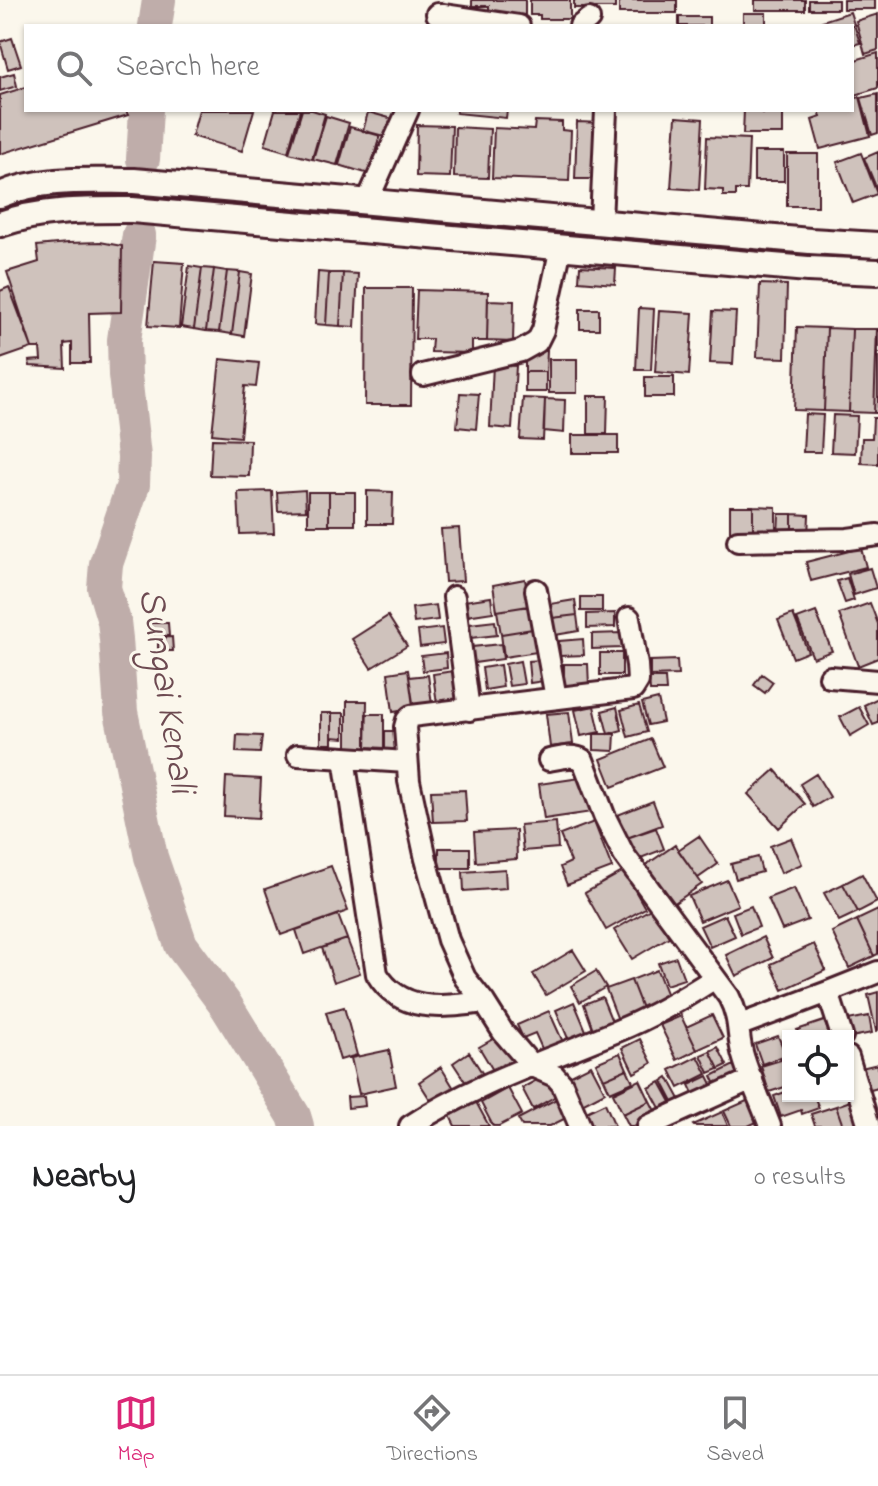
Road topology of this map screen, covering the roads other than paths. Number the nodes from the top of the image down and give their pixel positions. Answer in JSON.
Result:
{"nodes":[{"id":1,"x":437,"y":13,"type":"edge"},
{"id":2,"x":506,"y":24,"type":"edge"},
{"id":3,"x":407,"y":112,"type":"edge"},
{"id":4,"x":606,"y":112,"type":"edge"},
{"id":5,"x":273,"y":193,"type":"junction"},
{"id":6,"x":0,"y":195,"type":"edge"},
{"id":7,"x":367,"y":202,"type":"junction"},
{"id":8,"x":271,"y":222,"type":"junction"},
{"id":9,"x":601,"y":222,"type":"junction"},
{"id":10,"x":0,"y":224,"type":"edge"},
{"id":11,"x":810,"y":241,"type":"junction"},
{"id":12,"x":878,"y":245,"type":"edge"},
{"id":13,"x":561,"y":247,"type":"junction"},
{"id":14,"x":808,"y":269,"type":"junction"},
{"id":15,"x":878,"y":272,"type":"edge"},
{"id":16,"x":423,"y":375,"type":"dead end"},
{"id":17,"x":878,"y":535,"type":"edge"},
{"id":18,"x":738,"y":541,"type":"dead end"},
{"id":19,"x":536,"y":590,"type":"dead end"},
{"id":20,"x":454,"y":597,"type":"dead end"},
{"id":21,"x":629,"y":618,"type":"dead end"},
{"id":22,"x":830,"y":677,"type":"dead end"},
{"id":23,"x":878,"y":681,"type":"edge"},
{"id":24,"x":556,"y":698,"type":"junction"},
{"id":25,"x":469,"y":710,"type":"junction"},
{"id":26,"x":298,"y":755,"type":"dead end"},
{"id":27,"x":344,"y":758,"type":"junction"},
{"id":28,"x":549,"y":760,"type":"dead end"},
{"id":29,"x":407,"y":762,"type":"junction"},
{"id":30,"x":878,"y":972,"type":"edge"},
{"id":31,"x":715,"y":978,"type":"junction"},
{"id":32,"x":828,"y":992,"type":"junction"},
{"id":33,"x":484,"y":1002,"type":"junction"},
{"id":34,"x":740,"y":1025,"type":"junction"},
{"id":35,"x":840,"y":1030,"type":"edge"},
{"id":36,"x":532,"y":1066,"type":"junction"},
{"id":37,"x":854,"y":1077,"type":"edge"},
{"id":38,"x":752,"y":1079,"type":"junction"},
{"id":39,"x":410,"y":1126,"type":"edge"},
{"id":40,"x":580,"y":1126,"type":"edge"},
{"id":41,"x":648,"y":1126,"type":"edge"},
{"id":42,"x":770,"y":1126,"type":"edge"},
{"id":43,"x":869,"y":1126,"type":"edge"}],
"edges":[{"from":1,"to":2,"type":"street"},
{"from":3,"to":7,"type":"street"},
{"from":4,"to":9,"type":"street"},
{"from":5,"to":6,"type":"main road"},
{"from":5,"to":7,"type":"main road"},
{"from":5,"to":8,"type":"main road"},
{"from":7,"to":9,"type":"main road"},
{"from":8,"to":10,"type":"main road"},
{"from":8,"to":13,"type":"main road"},
{"from":9,"to":11,"type":"main road"},
{"from":11,"to":12,"type":"main road"},
{"from":11,"to":14,"type":"main road"},
{"from":13,"to":14,"type":"main road"},
{"from":13,"to":16,"type":"street"},
{"from":14,"to":15,"type":"main road"},
{"from":17,"to":18,"type":"street"},
{"from":19,"to":24,"type":"street"},
{"from":20,"to":25,"type":"street"},
{"from":21,"to":24,"type":"street"},
{"from":22,"to":23,"type":"street"},
{"from":24,"to":25,"type":"street"},
{"from":25,"to":29,"type":"street"},
{"from":26,"to":27,"type":"street"},
{"from":27,"to":29,"type":"street"},
{"from":27,"to":33,"type":"street"},
{"from":28,"to":31,"type":"street"},
{"from":29,"to":33,"type":"street"},
{"from":30,"to":32,"type":"street"},
{"from":31,"to":34,"type":"street"},
{"from":31,"to":36,"type":"street"},
{"from":32,"to":34,"type":"street"},
{"from":32,"to":35,"type":"street"},
{"from":33,"to":36,"type":"street"},
{"from":34,"to":38,"type":"street"},
{"from":36,"to":39,"type":"street"},
{"from":36,"to":40,"type":"street"},
{"from":37,"to":43,"type":"street"},
{"from":38,"to":41,"type":"street"},
{"from":38,"to":42,"type":"street"}]}
